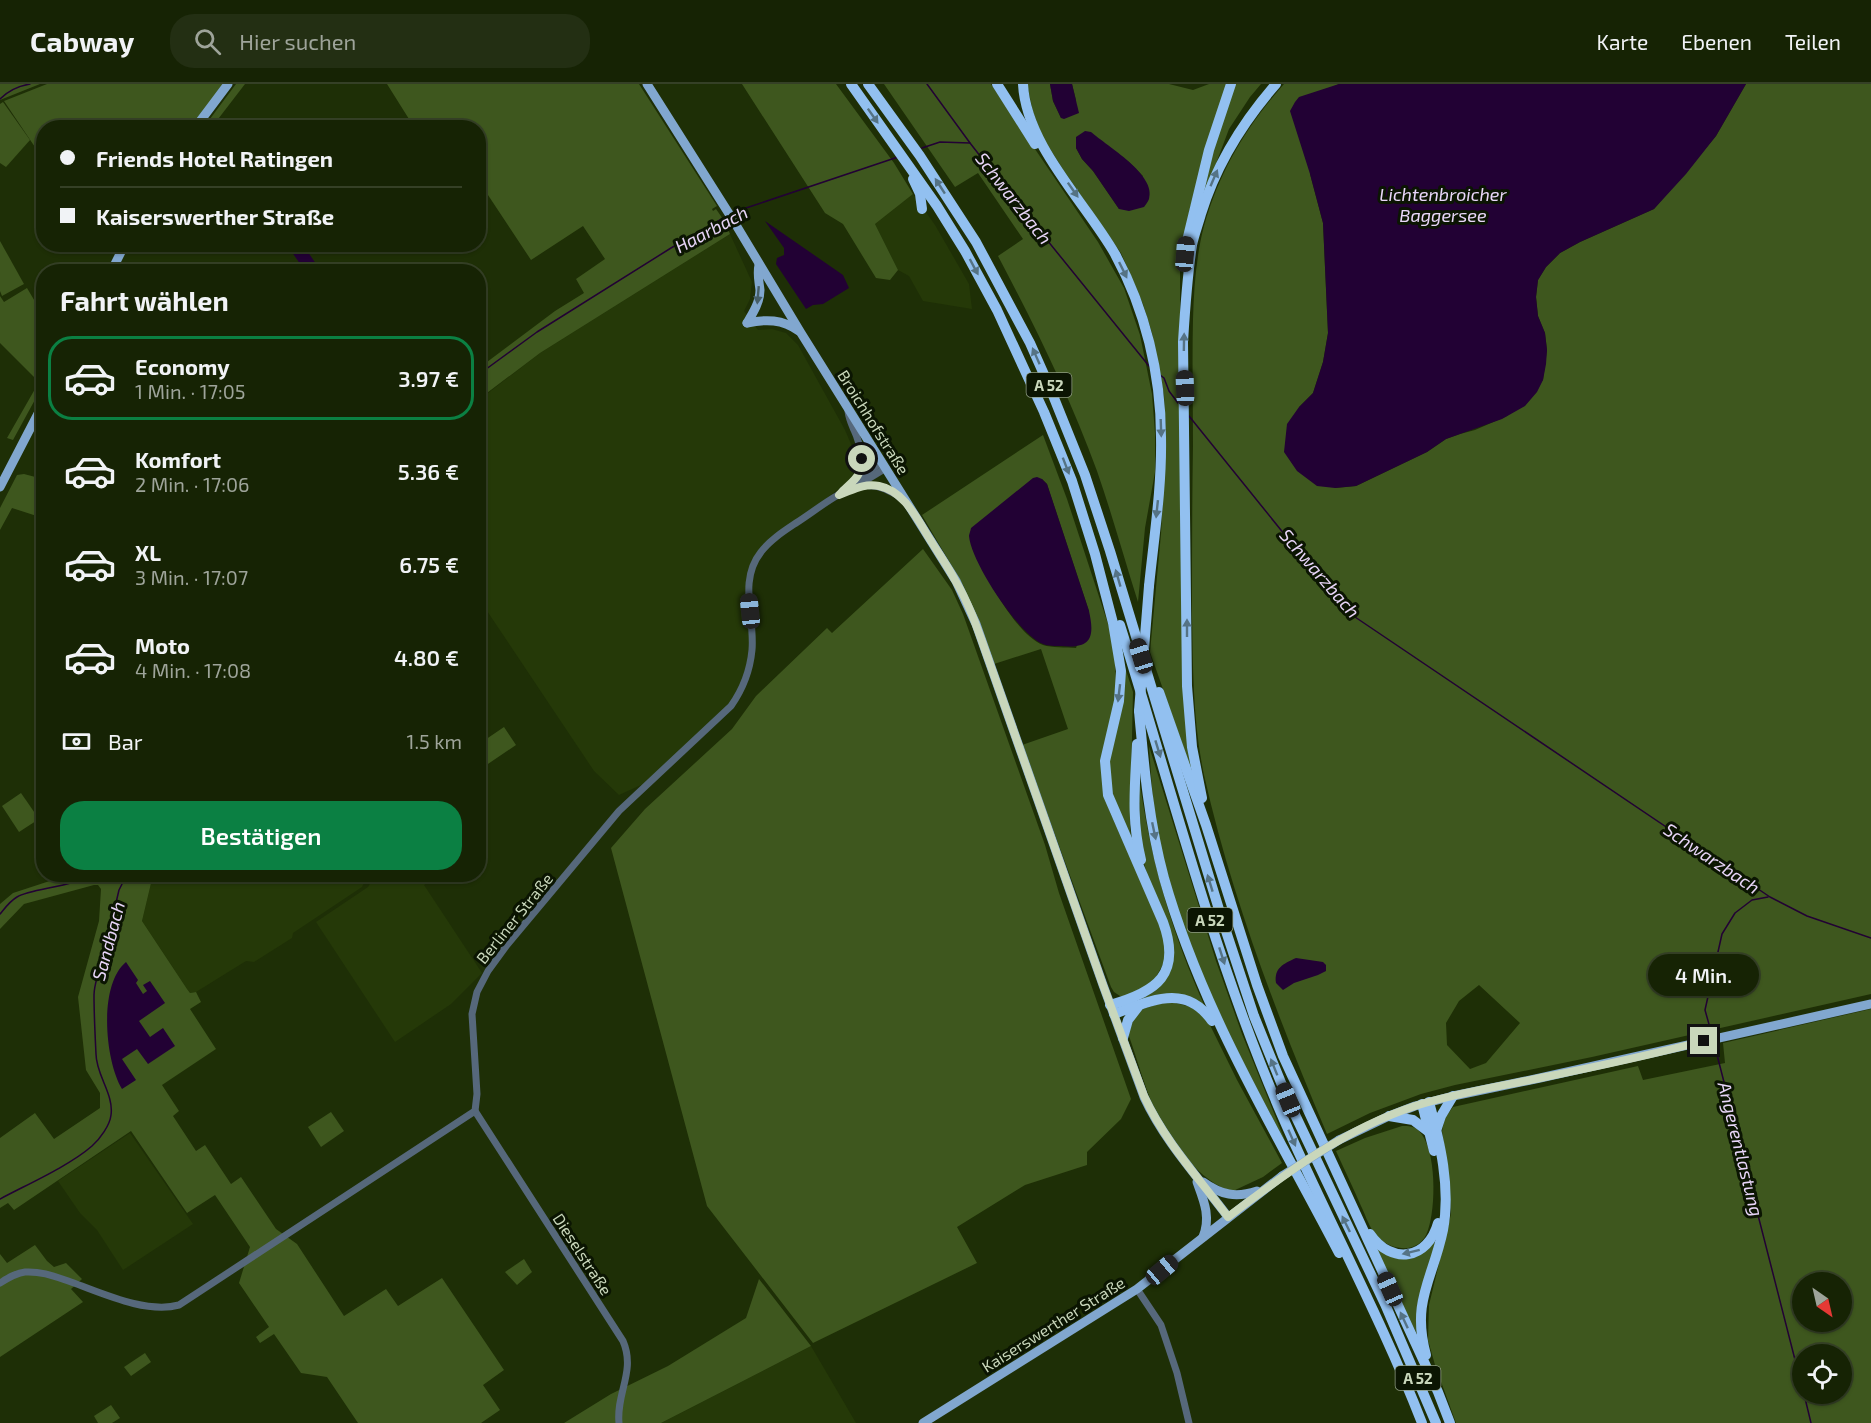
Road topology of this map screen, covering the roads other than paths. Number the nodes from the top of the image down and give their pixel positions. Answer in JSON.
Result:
{"nodes":[{"id":1,"x":228,"y":84,"type":"edge"},
{"id":2,"x":647,"y":84,"type":"edge"},
{"id":3,"x":851,"y":84,"type":"edge"},
{"id":4,"x":868,"y":84,"type":"edge"},
{"id":5,"x":997,"y":84,"type":"edge"},
{"id":6,"x":1023,"y":84,"type":"edge"},
{"id":7,"x":1231,"y":84,"type":"edge"},
{"id":8,"x":1276,"y":84,"type":"edge"},
{"id":9,"x":201,"y":120,"type":"edge"},
{"id":10,"x":1053,"y":162,"type":"junction"},
{"id":11,"x":907,"y":166,"type":"junction"},
{"id":12,"x":922,"y":209,"type":"dead end"},
{"id":13,"x":759,"y":265,"type":"junction"},
{"id":14,"x":1186,"y":296,"type":"junction"},
{"id":15,"x":801,"y":333,"type":"junction"},
{"id":16,"x":848,"y":408,"type":"junction"},
{"id":17,"x":36,"y":417,"type":"edge"},
{"id":18,"x":884,"y":465,"type":"junction"},
{"id":19,"x":857,"y":479,"type":"junction"},
{"id":20,"x":0,"y":487,"type":"edge"},
{"id":21,"x":855,"y":487,"type":"junction"},
{"id":22,"x":839,"y":495,"type":"junction"},
{"id":23,"x":909,"y":505,"type":"junction"},
{"id":24,"x":1095,"y":554,"type":"junction"},
{"id":25,"x":1134,"y":634,"type":"junction"},
{"id":26,"x":1139,"y":711,"type":"junction"},
{"id":27,"x":1206,"y":825,"type":"junction"},
{"id":28,"x":1147,"y":886,"type":"junction"},
{"id":29,"x":1871,"y":1004,"type":"edge"},
{"id":30,"x":1139,"y":1005,"type":"junction"},
{"id":31,"x":1112,"y":1010,"type":"junction"},
{"id":32,"x":1123,"y":1038,"type":"junction"},
{"id":33,"x":1231,"y":1048,"type":"junction"},
{"id":34,"x":1291,"y":1074,"type":"junction"},
{"id":35,"x":1453,"y":1096,"type":"junction"},
{"id":36,"x":1426,"y":1103,"type":"junction"},
{"id":37,"x":475,"y":1111,"type":"junction"},
{"id":38,"x":1389,"y":1116,"type":"junction"},
{"id":39,"x":1433,"y":1130,"type":"junction"},
{"id":40,"x":1315,"y":1158,"type":"junction"},
{"id":41,"x":1194,"y":1174,"type":"junction"},
{"id":42,"x":1265,"y":1188,"type":"junction"},
{"id":43,"x":1354,"y":1209,"type":"junction"},
{"id":44,"x":1228,"y":1217,"type":"junction"},
{"id":45,"x":1203,"y":1237,"type":"junction"},
{"id":46,"x":1355,"y":1274,"type":"junction"},
{"id":47,"x":0,"y":1283,"type":"edge"},
{"id":48,"x":1137,"y":1289,"type":"junction"},
{"id":49,"x":1438,"y":1392,"type":"junction"},
{"id":50,"x":619,"y":1423,"type":"edge"},
{"id":51,"x":923,"y":1423,"type":"edge"},
{"id":52,"x":1189,"y":1423,"type":"edge"},
{"id":53,"x":1422,"y":1423,"type":"edge"},
{"id":54,"x":1436,"y":1423,"type":"edge"},
{"id":55,"x":1450,"y":1423,"type":"edge"}],
"edges":[{"from":1,"to":9,"type":"main road"},
{"from":2,"to":13,"type":"main road","name":"Broichhofstraße"},
{"from":3,"to":11,"type":"highway","number":"A 52","one_way":true},
{"from":25,"to":4,"type":"highway","number":"A 52","one_way":true},
{"from":5,"to":10,"type":"highway"},
{"from":6,"to":10,"type":"highway"},
{"from":7,"to":14,"type":"highway"},
{"from":14,"to":8,"type":"highway","one_way":true},
{"from":10,"to":26,"type":"highway","one_way":true,"bridge":true},
{"from":11,"to":12,"type":"highway"},
{"from":11,"to":24,"type":"highway","number":"A 52","one_way":true},
{"from":13,"to":15,"type":"main road","name":"Broichhofstraße"},
{"from":13,"to":15,"type":"main road","one_way":true},
{"from":27,"to":14,"type":"highway","one_way":true},
{"from":15,"to":16,"type":"main road","name":"Broichhofstraße"},
{"from":16,"to":18,"type":"main road","name":"Broichhofstraße"},
{"from":16,"to":19,"type":"street"},
{"from":17,"to":20,"type":"main road"},
{"from":18,"to":19,"type":"street","name":"Berliner Straße"},
{"from":18,"to":21,"type":"street","name":"Berliner Straße"},
{"from":18,"to":23,"type":"main road","name":"Broichhofstraße"},
{"from":19,"to":22,"type":"street","name":"Berliner Straße"},
{"from":21,"to":22,"type":"street","name":"Berliner Straße"},
{"from":21,"to":23,"type":"street"},
{"from":22,"to":37,"type":"street","name":"Berliner Straße"},
{"from":23,"to":31,"type":"main road","name":"Broichhofstraße"},
{"from":24,"to":28,"type":"highway","one_way":true},
{"from":24,"to":46,"type":"highway","number":"A 52","one_way":true},
{"from":25,"to":27,"type":"highway"},
{"from":40,"to":25,"type":"highway","number":"A 52","one_way":true},
{"from":26,"to":28,"type":"highway"},
{"from":26,"to":33,"type":"highway","one_way":true},
{"from":27,"to":34,"type":"highway"},
{"from":28,"to":31,"type":"highway"},
{"from":29,"to":35,"type":"main road","name":"Kaiserswerther Straße"},
{"from":30,"to":31,"type":"highway"},
{"from":30,"to":32,"type":"highway"},
{"from":30,"to":33,"type":"highway"},
{"from":31,"to":32,"type":"main road","name":"Broichhofstraße"},
{"from":32,"to":41,"type":"main road","name":"Broichhofstraße"},
{"from":33,"to":46,"type":"highway","number":"A 52"},
{"from":34,"to":40,"type":"highway"},
{"from":34,"to":43,"type":"highway"},
{"from":35,"to":36,"type":"main road","name":"Kaiserswerther Straße"},
{"from":35,"to":39,"type":"highway"},
{"from":36,"to":38,"type":"main road","name":"Kaiserswerther Straße"},
{"from":36,"to":39,"type":"highway"},
{"from":37,"to":47,"type":"street"},
{"from":37,"to":50,"type":"street","name":"Dieselstraße"},
{"from":38,"to":39,"type":"highway"},
{"from":38,"to":42,"type":"main road","name":"Kaiserswerther Straße","bridge":true},
{"from":39,"to":43,"type":"highway","one_way":true},
{"from":39,"to":49,"type":"highway"},
{"from":54,"to":40,"type":"highway","number":"A 52","one_way":true},
{"from":41,"to":42,"type":"main road"},
{"from":41,"to":44,"type":"main road","name":"Broichhofstraße"},
{"from":41,"to":45,"type":"main road"},
{"from":42,"to":44,"type":"main road","name":"Kaiserswerther Straße"},
{"from":49,"to":43,"type":"highway","one_way":true},
{"from":44,"to":45,"type":"main road","name":"Kaiserswerther Straße"},
{"from":45,"to":48,"type":"main road","name":"Kaiserswerther Straße"},
{"from":46,"to":53,"type":"highway","number":"A 52"},
{"from":48,"to":51,"type":"main road","name":"Kaiserswerther Straße"},
{"from":48,"to":52,"type":"street"},
{"from":49,"to":55,"type":"highway"}]}
